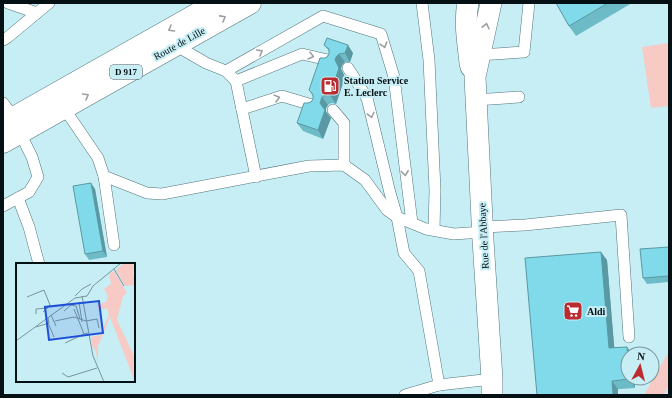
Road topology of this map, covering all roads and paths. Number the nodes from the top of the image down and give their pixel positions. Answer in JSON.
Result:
{"nodes":[{"id":1,"x":8,"y":3,"type":"edge"},
{"id":2,"x":49,"y":3,"type":"edge"},
{"id":3,"x":217,"y":3,"type":"edge"},
{"id":4,"x":250,"y":3,"type":"edge"},
{"id":5,"x":422,"y":3,"type":"edge"},
{"id":6,"x":468,"y":3,"type":"edge"},
{"id":7,"x":491,"y":3,"type":"edge"},
{"id":8,"x":529,"y":3,"type":"edge"},
{"id":9,"x":37,"y":13,"type":"junction"},
{"id":10,"x":3,"y":40,"type":"edge"},
{"id":11,"x":175,"y":45,"type":"junction"},
{"id":12,"x":479,"y":55,"type":"junction"},
{"id":13,"x":328,"y":60,"type":"edge"},
{"id":14,"x":348,"y":68,"type":"dead end"},
{"id":15,"x":226,"y":71,"type":"junction"},
{"id":16,"x":475,"y":77,"type":"junction"},
{"id":17,"x":236,"y":81,"type":"junction"},
{"id":18,"x":518,"y":97,"type":"dead end"},
{"id":19,"x":476,"y":100,"type":"junction"},
{"id":20,"x":312,"y":105,"type":"edge"},
{"id":21,"x":64,"y":108,"type":"junction"},
{"id":22,"x":242,"y":109,"type":"junction"},
{"id":23,"x":333,"y":110,"type":"dead end"},
{"id":24,"x":9,"y":124,"type":"edge"},
{"id":25,"x":344,"y":164,"type":"junction"},
{"id":26,"x":104,"y":176,"type":"junction"},
{"id":27,"x":256,"y":176,"type":"junction"},
{"id":28,"x":18,"y":198,"type":"junction"},
{"id":29,"x":3,"y":206,"type":"edge"},
{"id":30,"x":398,"y":217,"type":"junction"},
{"id":31,"x":412,"y":223,"type":"junction"},
{"id":32,"x":434,"y":230,"type":"junction"},
{"id":33,"x":483,"y":230,"type":"junction"},
{"id":34,"x":114,"y":245,"type":"dead end"},
{"id":35,"x":39,"y":263,"type":"edge"},
{"id":36,"x":630,"y":337,"type":"dead end"},
{"id":37,"x":439,"y":385,"type":"junction"},
{"id":38,"x":492,"y":387,"type":"edge"},
{"id":39,"x":405,"y":395,"type":"edge"}],
"edges":[{"from":1,"to":9,"type":"lane"},
{"from":2,"to":9,"type":"lane"},
{"from":3,"to":24,"type":"main road","name":"Route de Lille","number":"D 917","one_way":true},
{"from":11,"to":4,"type":"main road","name":"Route de Lille","number":"D 917","one_way":true},
{"from":5,"to":32,"type":"lane"},
{"from":6,"to":16,"type":"street","name":"Rue de l'Abbaye"},
{"from":12,"to":7,"type":"street","name":"Rue de l'Abbaye","one_way":true},
{"from":8,"to":12,"type":"lane"},
{"from":9,"to":10,"type":"lane"},
{"from":11,"to":15,"type":"lane"},
{"from":21,"to":11,"type":"main road","name":"Route de Lille","number":"D 917","one_way":true},
{"from":12,"to":16,"type":"street","name":"Rue de l'Abbaye"},
{"from":17,"to":13,"type":"lane","one_way":true},
{"from":14,"to":30,"type":"lane","one_way":true},
{"from":15,"to":17,"type":"lane"},
{"from":15,"to":31,"type":"lane","one_way":true},
{"from":16,"to":19,"type":"street","name":"Rue de l'Abbaye"},
{"from":17,"to":22,"type":"lane"},
{"from":18,"to":19,"type":"lane"},
{"from":19,"to":33,"type":"street","name":"Rue de l'Abbaye"},
{"from":22,"to":20,"type":"lane","one_way":true},
{"from":21,"to":24,"type":"main road","name":"Route de Lille","number":"D 917"},
{"from":21,"to":26,"type":"lane"},
{"from":22,"to":27,"type":"lane"},
{"from":23,"to":25,"type":"lane"},
{"from":24,"to":28,"type":"lane"},
{"from":25,"to":27,"type":"lane"},
{"from":25,"to":30,"type":"lane"},
{"from":26,"to":27,"type":"lane"},
{"from":26,"to":34,"type":"lane"},
{"from":28,"to":29,"type":"lane"},
{"from":28,"to":35,"type":"lane"},
{"from":30,"to":31,"type":"lane"},
{"from":30,"to":37,"type":"lane"},
{"from":31,"to":32,"type":"lane"},
{"from":32,"to":33,"type":"lane"},
{"from":33,"to":36,"type":"lane"},
{"from":33,"to":38,"type":"street","name":"Rue de l'Abbaye"},
{"from":37,"to":38,"type":"lane"},
{"from":37,"to":39,"type":"lane"}]}
